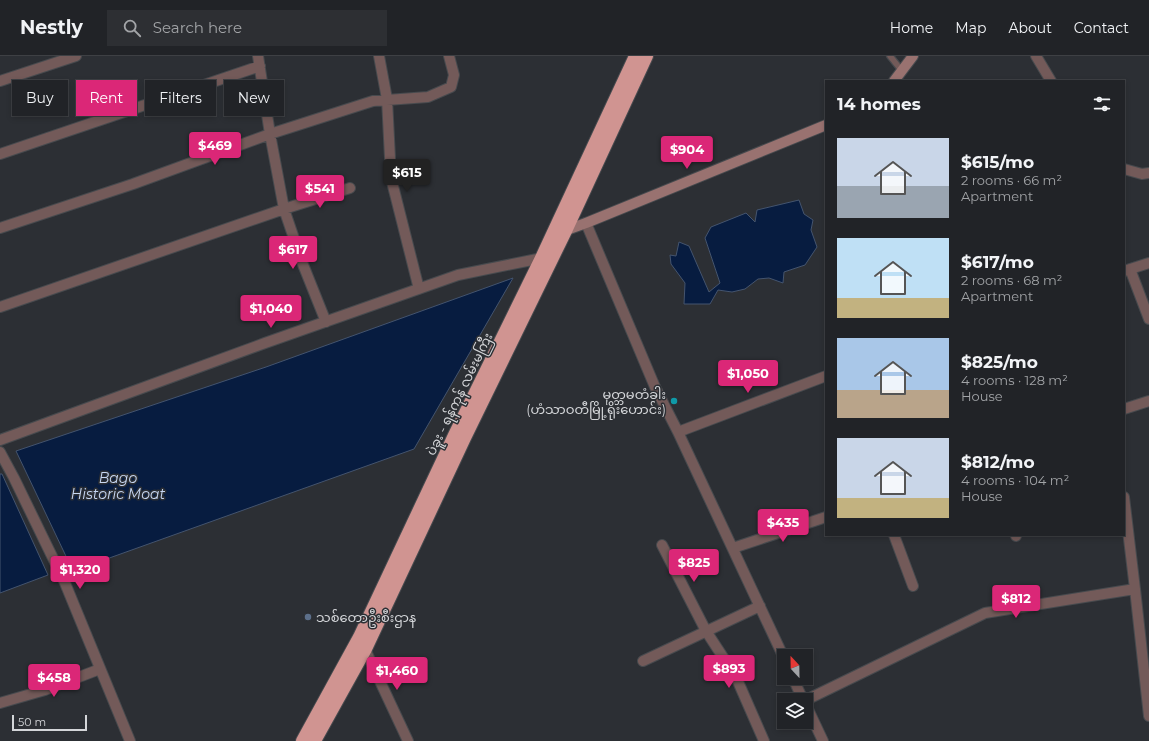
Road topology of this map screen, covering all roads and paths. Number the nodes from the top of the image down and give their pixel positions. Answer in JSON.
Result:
{"nodes":[{"id":1,"x":76,"y":56,"type":"edge"},
{"id":2,"x":258,"y":56,"type":"edge"},
{"id":3,"x":379,"y":56,"type":"edge"},
{"id":4,"x":449,"y":56,"type":"edge"},
{"id":5,"x":635,"y":56,"type":"edge"},
{"id":6,"x":647,"y":56,"type":"edge"},
{"id":7,"x":890,"y":56,"type":"edge"},
{"id":8,"x":914,"y":56,"type":"edge"},
{"id":9,"x":1036,"y":56,"type":"edge"},
{"id":10,"x":260,"y":66,"type":"junction"},
{"id":11,"x":902,"y":71,"type":"junction"},
{"id":12,"x":895,"y":80,"type":"edge"},
{"id":13,"x":1050,"y":80,"type":"edge"},
{"id":14,"x":0,"y":82,"type":"edge"},
{"id":15,"x":387,"y":99,"type":"junction"},
{"id":16,"x":825,"y":125,"type":"edge"},
{"id":17,"x":270,"y":134,"type":"junction"},
{"id":18,"x":0,"y":154,"type":"edge"},
{"id":19,"x":1125,"y":169,"type":"edge"},
{"id":20,"x":1149,"y":173,"type":"edge"},
{"id":21,"x":350,"y":188,"type":"dead end"},
{"id":22,"x":284,"y":209,"type":"junction"},
{"id":23,"x":586,"y":223,"type":"junction"},
{"id":24,"x":0,"y":228,"type":"edge"},
{"id":25,"x":566,"y":231,"type":"junction"},
{"id":26,"x":553,"y":233,"type":"junction"},
{"id":27,"x":547,"y":257,"type":"junction"},
{"id":28,"x":1149,"y":263,"type":"edge"},
{"id":29,"x":1127,"y":270,"type":"edge"},
{"id":30,"x":419,"y":289,"type":"junction"},
{"id":31,"x":0,"y":307,"type":"edge"},
{"id":32,"x":1149,"y":319,"type":"edge"},
{"id":33,"x":326,"y":322,"type":"junction"},
{"id":34,"x":825,"y":376,"type":"edge"},
{"id":35,"x":1149,"y":400,"type":"edge"},
{"id":36,"x":1125,"y":409,"type":"edge"},
{"id":37,"x":678,"y":432,"type":"junction"},
{"id":38,"x":0,"y":440,"type":"edge"},
{"id":39,"x":0,"y":452,"type":"edge"},
{"id":40,"x":1125,"y":505,"type":"edge"},
{"id":41,"x":825,"y":518,"type":"edge"},
{"id":42,"x":894,"y":536,"type":"edge"},
{"id":43,"x":662,"y":545,"type":"dead end"},
{"id":44,"x":733,"y":548,"type":"junction"},
{"id":45,"x":914,"y":586,"type":"dead end"},
{"id":46,"x":1135,"y":589,"type":"junction"},
{"id":47,"x":760,"y":606,"type":"junction"},
{"id":48,"x":706,"y":631,"type":"junction"},
{"id":49,"x":359,"y":637,"type":"junction"},
{"id":50,"x":366,"y":649,"type":"junction"},
{"id":51,"x":780,"y":649,"type":"edge"},
{"id":52,"x":643,"y":661,"type":"dead end"},
{"id":53,"x":100,"y":669,"type":"junction"},
{"id":54,"x":813,"y":696,"type":"edge"},
{"id":55,"x":0,"y":702,"type":"edge"},
{"id":56,"x":1149,"y":716,"type":"edge"},
{"id":57,"x":813,"y":720,"type":"edge"},
{"id":58,"x":130,"y":741,"type":"edge"},
{"id":59,"x":302,"y":741,"type":"edge"},
{"id":60,"x":315,"y":741,"type":"edge"},
{"id":61,"x":408,"y":741,"type":"edge"},
{"id":62,"x":764,"y":741,"type":"edge"},
{"id":63,"x":823,"y":741,"type":"edge"}],
"edges":[{"from":1,"to":14,"type":"street"},
{"from":2,"to":10,"type":"street"},
{"from":3,"to":15,"type":"street"},
{"from":4,"to":15,"type":"street"},
{"from":5,"to":26,"type":"highway","name":"ပဲခူး - ရန်ကုန် လမ်းမကြီး"},
{"from":6,"to":25,"type":"highway","name":"ပဲခူး - ရန်ကုန် လမ်းမကြီး"},
{"from":7,"to":11,"type":"lane"},
{"from":8,"to":11,"type":"street"},
{"from":9,"to":13,"type":"street"},
{"from":10,"to":17,"type":"street"},
{"from":10,"to":18,"type":"street"},
{"from":11,"to":12,"type":"street"},
{"from":15,"to":17,"type":"street"},
{"from":15,"to":30,"type":"street"},
{"from":16,"to":23,"type":"street"},
{"from":17,"to":22,"type":"street"},
{"from":17,"to":24,"type":"street"},
{"from":19,"to":20,"type":"street"},
{"from":21,"to":22,"type":"street"},
{"from":22,"to":31,"type":"street"},
{"from":22,"to":33,"type":"street"},
{"from":23,"to":25,"type":"street"},
{"from":23,"to":37,"type":"street"},
{"from":25,"to":26,"type":"street"},
{"from":25,"to":27,"type":"highway","name":"ပဲခူး - ရန်ကုန် လမ်းမကြီး"},
{"from":26,"to":27,"type":"highway","name":"ပဲခူး - ရန်ကုန် လမ်းမကြီး"},
{"from":27,"to":30,"type":"street"},
{"from":27,"to":49,"type":"highway","name":"ပဲခူး - ရန်ကုန် လမ်းမကြီး"},
{"from":27,"to":50,"type":"highway","name":"ပဲခူး - ရန်ကုန် လမ်းမကြီး"},
{"from":28,"to":29,"type":"street"},
{"from":29,"to":32,"type":"street"},
{"from":30,"to":33,"type":"street"},
{"from":33,"to":38,"type":"street"},
{"from":34,"to":37,"type":"street"},
{"from":35,"to":36,"type":"street"},
{"from":37,"to":44,"type":"street"},
{"from":39,"to":53,"type":"street"},
{"from":40,"to":46,"type":"street"},
{"from":41,"to":44,"type":"street"},
{"from":42,"to":45,"type":"street"},
{"from":43,"to":48,"type":"street"},
{"from":44,"to":47,"type":"street"},
{"from":46,"to":54,"type":"street"},
{"from":46,"to":56,"type":"street"},
{"from":47,"to":48,"type":"street"},
{"from":47,"to":51,"type":"street"},
{"from":48,"to":52,"type":"street"},
{"from":48,"to":62,"type":"street"},
{"from":49,"to":50,"type":"street"},
{"from":49,"to":59,"type":"highway","name":"ပဲခူး - ရန်ကုန် လမ်းမကြီး"},
{"from":50,"to":60,"type":"highway","name":"ပဲခူး - ရန်ကုန် လမ်းမကြီး"},
{"from":50,"to":61,"type":"street"},
{"from":53,"to":55,"type":"street"},
{"from":53,"to":58,"type":"street"},
{"from":57,"to":63,"type":"street"}]}
